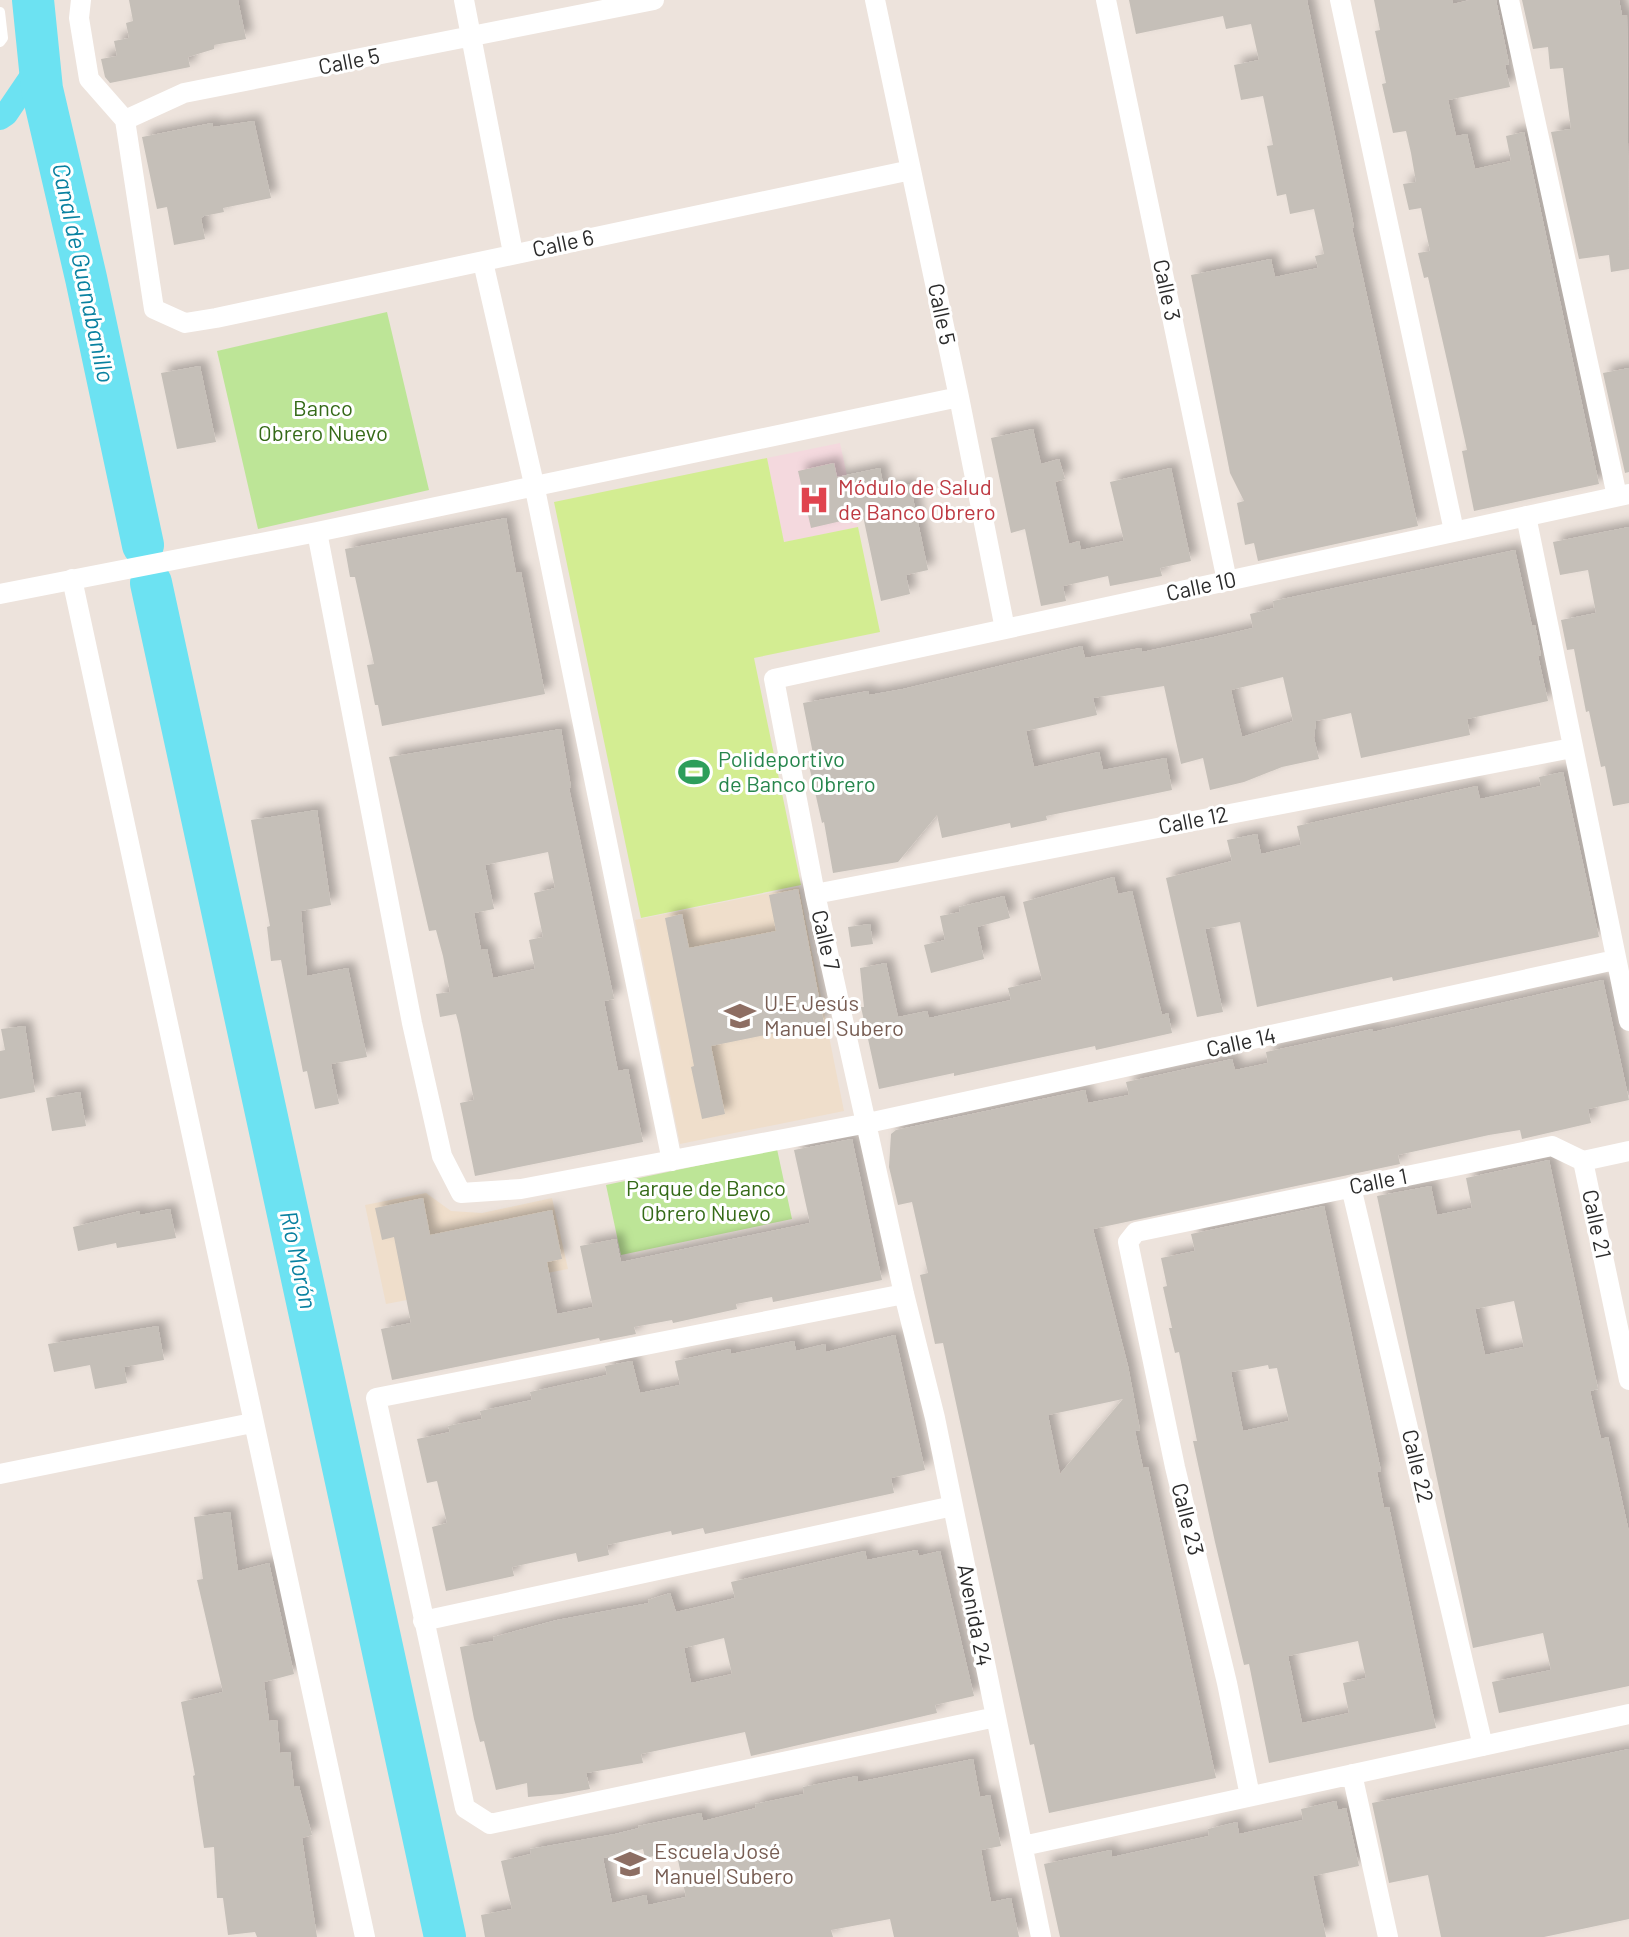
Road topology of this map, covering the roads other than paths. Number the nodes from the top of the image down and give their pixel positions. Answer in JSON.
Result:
{"nodes":[{"id":1,"x":81,"y":0,"type":"edge"},
{"id":2,"x":464,"y":0,"type":"edge"},
{"id":3,"x":654,"y":0,"type":"edge"},
{"id":4,"x":875,"y":0,"type":"edge"},
{"id":5,"x":1106,"y":0,"type":"edge"},
{"id":6,"x":1340,"y":0,"type":"edge"},
{"id":7,"x":1509,"y":0,"type":"edge"},
{"id":8,"x":0,"y":12,"type":"edge"},
{"id":9,"x":471,"y":36,"type":"junction"},
{"id":10,"x":0,"y":42,"type":"edge"},
{"id":11,"x":125,"y":120,"type":"junction"},
{"id":12,"x":911,"y":170,"type":"junction"},
{"id":13,"x":513,"y":253,"type":"junction"},
{"id":14,"x":483,"y":262,"type":"junction"},
{"id":15,"x":959,"y":397,"type":"junction"},
{"id":16,"x":534,"y":484,"type":"junction"},
{"id":17,"x":1623,"y":495,"type":"edge"},
{"id":18,"x":1526,"y":516,"type":"junction"},
{"id":19,"x":1454,"y":531,"type":"junction"},
{"id":20,"x":317,"y":532,"type":"junction"},
{"id":21,"x":72,"y":579,"type":"junction"},
{"id":22,"x":1227,"y":581,"type":"junction"},
{"id":23,"x":0,"y":594,"type":"edge"},
{"id":24,"x":1005,"y":629,"type":"junction"},
{"id":25,"x":774,"y":679,"type":"joint"},
{"id":26,"x":1572,"y":748,"type":"junction"},
{"id":27,"x":815,"y":894,"type":"junction"},
{"id":28,"x":1615,"y":960,"type":"junction"},
{"id":29,"x":1629,"y":1021,"type":"edge"},
{"id":30,"x":868,"y":1123,"type":"junction"},
{"id":31,"x":1629,"y":1151,"type":"edge"},
{"id":32,"x":672,"y":1161,"type":"junction"},
{"id":33,"x":1583,"y":1161,"type":"junction"},
{"id":34,"x":1351,"y":1187,"type":"junction"},
{"id":35,"x":1128,"y":1242,"type":"joint"},
{"id":36,"x":904,"y":1294,"type":"junction"},
{"id":37,"x":1629,"y":1380,"type":"edge"},
{"id":38,"x":252,"y":1423,"type":"junction"},
{"id":39,"x":0,"y":1474,"type":"edge"},
{"id":40,"x":953,"y":1506,"type":"junction"},
{"id":41,"x":423,"y":1621,"type":"junction"},
{"id":42,"x":1629,"y":1714,"type":"edge"},
{"id":43,"x":996,"y":1717,"type":"junction"},
{"id":44,"x":1483,"y":1746,"type":"junction"},
{"id":45,"x":1352,"y":1774,"type":"junction"},
{"id":46,"x":1250,"y":1796,"type":"junction"},
{"id":47,"x":1023,"y":1846,"type":"junction"},
{"id":48,"x":365,"y":1937,"type":"edge"},
{"id":49,"x":1041,"y":1937,"type":"edge"},
{"id":50,"x":1388,"y":1937,"type":"edge"}],
"edges":[{"from":1,"to":11,"type":"street"},
{"from":2,"to":9,"type":"street"},
{"from":3,"to":9,"type":"street","name":"Calle 5"},
{"from":4,"to":12,"type":"street","name":"Calle 5"},
{"from":5,"to":22,"type":"street","name":"Calle 3"},
{"from":6,"to":19,"type":"street"},
{"from":7,"to":17,"type":"street"},
{"from":8,"to":10,"type":"lane"},
{"from":9,"to":11,"type":"street","name":"Calle 5"},
{"from":9,"to":13,"type":"street"},
{"from":11,"to":14,"type":"street","name":"Calle 6"},
{"from":12,"to":13,"type":"street","name":"Calle 6"},
{"from":12,"to":15,"type":"street","name":"Calle 5"},
{"from":13,"to":14,"type":"street","name":"Calle 6"},
{"from":14,"to":16,"type":"street"},
{"from":15,"to":16,"type":"street"},
{"from":15,"to":24,"type":"street","name":"Calle 5"},
{"from":16,"to":20,"type":"street"},
{"from":16,"to":32,"type":"street"},
{"from":17,"to":18,"type":"street","name":"Calle 10"},
{"from":18,"to":19,"type":"street","name":"Calle 10"},
{"from":18,"to":26,"type":"street"},
{"from":19,"to":22,"type":"street","name":"Calle 10"},
{"from":20,"to":21,"type":"street"},
{"from":20,"to":32,"type":"street","name":"Calle 14"},
{"from":21,"to":23,"type":"street"},
{"from":21,"to":38,"type":"street"},
{"from":22,"to":24,"type":"street","name":"Calle 10"},
{"from":24,"to":25,"type":"street","name":"Calle 10"},
{"from":25,"to":27,"type":"street","name":"Calle 7"},
{"from":26,"to":27,"type":"street","name":"Calle 12"},
{"from":26,"to":28,"type":"street"},
{"from":27,"to":30,"type":"street","name":"Calle 7"},
{"from":28,"to":29,"type":"street"},
{"from":28,"to":30,"type":"street","name":"Calle 14"},
{"from":30,"to":32,"type":"street","name":"Calle 14"},
{"from":30,"to":36,"type":"street","name":"Calle 7"},
{"from":31,"to":33,"type":"street"},
{"from":33,"to":34,"type":"street","name":"Calle 1"},
{"from":33,"to":37,"type":"street","name":"Calle 21"},
{"from":34,"to":35,"type":"street","name":"Calle 1"},
{"from":34,"to":44,"type":"street","name":"Calle 22"},
{"from":35,"to":46,"type":"street","name":"Calle 23"},
{"from":36,"to":40,"type":"street","name":"Avenida 24"},
{"from":36,"to":41,"type":"street"},
{"from":38,"to":39,"type":"street"},
{"from":38,"to":48,"type":"street"},
{"from":40,"to":41,"type":"street"},
{"from":40,"to":43,"type":"street","name":"Avenida 24"},
{"from":41,"to":43,"type":"street"},
{"from":42,"to":44,"type":"street"},
{"from":43,"to":47,"type":"street","name":"Avenida 24"},
{"from":44,"to":45,"type":"street"},
{"from":45,"to":46,"type":"street"},
{"from":45,"to":50,"type":"street"},
{"from":46,"to":47,"type":"street"},
{"from":47,"to":49,"type":"street","name":"Avenida 24"}]}
